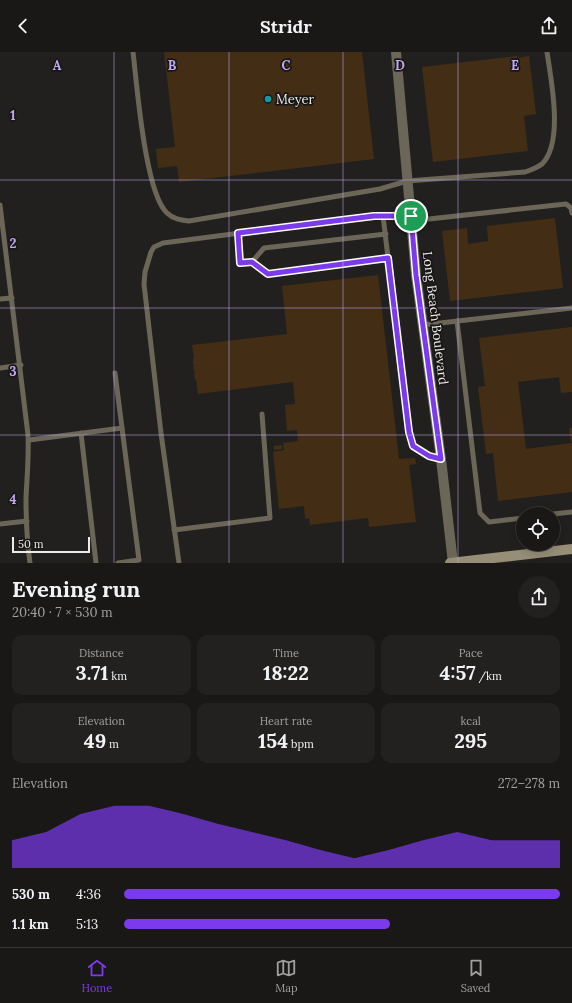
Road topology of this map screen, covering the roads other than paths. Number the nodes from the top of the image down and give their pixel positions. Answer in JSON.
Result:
{"nodes":[{"id":1,"x":134,"y":52,"type":"edge"},
{"id":2,"x":396,"y":52,"type":"edge"},
{"id":3,"x":547,"y":52,"type":"edge"},
{"id":4,"x":407,"y":181,"type":"junction"},
{"id":5,"x":0,"y":205,"type":"edge"},
{"id":6,"x":572,"y":213,"type":"edge"},
{"id":7,"x":383,"y":216,"type":"junction"},
{"id":8,"x":411,"y":216,"type":"junction"},
{"id":9,"x":238,"y":233,"type":"junction"},
{"id":10,"x":386,"y":234,"type":"junction"},
{"id":11,"x":388,"y":258,"type":"junction"},
{"id":12,"x":252,"y":262,"type":"junction"},
{"id":13,"x":12,"y":298,"type":"junction"},
{"id":14,"x":0,"y":299,"type":"edge"},
{"id":15,"x":572,"y":308,"type":"edge"},
{"id":16,"x":457,"y":321,"type":"junction"},
{"id":17,"x":423,"y":325,"type":"junction"},
{"id":18,"x":20,"y":365,"type":"junction"},
{"id":19,"x":0,"y":368,"type":"edge"},
{"id":20,"x":115,"y":373,"type":"dead end"},
{"id":21,"x":262,"y":414,"type":"dead end"},
{"id":22,"x":122,"y":428,"type":"junction"},
{"id":23,"x":81,"y":433,"type":"junction"},
{"id":24,"x":29,"y":440,"type":"junction"},
{"id":25,"x":441,"y":459,"type":"junction"},
{"id":26,"x":572,"y":512,"type":"edge"},
{"id":27,"x":560,"y":513,"type":"edge"},
{"id":28,"x":516,"y":519,"type":"edge"},
{"id":29,"x":27,"y":521,"type":"junction"},
{"id":30,"x":0,"y":524,"type":"edge"},
{"id":31,"x":174,"y":530,"type":"junction"},
{"id":32,"x":572,"y":549,"type":"edge"},
{"id":33,"x":30,"y":563,"type":"edge"},
{"id":34,"x":96,"y":563,"type":"edge"},
{"id":35,"x":118,"y":563,"type":"edge"},
{"id":36,"x":179,"y":563,"type":"edge"},
{"id":37,"x":450,"y":563,"type":"edge"},
{"id":38,"x":453,"y":563,"type":"edge"}],
"edges":[{"from":1,"to":4,"type":"lane"},
{"from":2,"to":4,"type":"street","name":"Long Beach Boulevard"},
{"from":3,"to":4,"type":"lane"},
{"from":4,"to":8,"type":"street","name":"Long Beach Boulevard"},
{"from":5,"to":13,"type":"lane"},
{"from":6,"to":8,"type":"lane"},
{"from":7,"to":8,"type":"lane"},
{"from":7,"to":9,"type":"lane"},
{"from":7,"to":10,"type":"lane"},
{"from":8,"to":17,"type":"street","name":"Long Beach Boulevard"},
{"from":9,"to":12,"type":"lane"},
{"from":9,"to":31,"type":"lane"},
{"from":10,"to":11,"type":"lane"},
{"from":10,"to":12,"type":"lane"},
{"from":11,"to":12,"type":"lane"},
{"from":11,"to":25,"type":"lane"},
{"from":13,"to":14,"type":"lane"},
{"from":13,"to":18,"type":"lane"},
{"from":15,"to":16,"type":"lane"},
{"from":16,"to":17,"type":"lane"},
{"from":16,"to":28,"type":"lane"},
{"from":17,"to":25,"type":"street","name":"Long Beach Boulevard"},
{"from":18,"to":19,"type":"lane"},
{"from":18,"to":24,"type":"lane"},
{"from":20,"to":22,"type":"lane"},
{"from":21,"to":31,"type":"lane"},
{"from":22,"to":23,"type":"lane"},
{"from":22,"to":35,"type":"lane"},
{"from":23,"to":24,"type":"lane"},
{"from":23,"to":34,"type":"lane"},
{"from":24,"to":29,"type":"lane"},
{"from":25,"to":38,"type":"street","name":"Long Beach Boulevard"},
{"from":26,"to":27,"type":"lane"},
{"from":29,"to":30,"type":"lane"},
{"from":29,"to":33,"type":"lane"},
{"from":31,"to":36,"type":"lane"},
{"from":32,"to":38,"type":"main road"},
{"from":37,"to":38,"type":"main road"}]}
